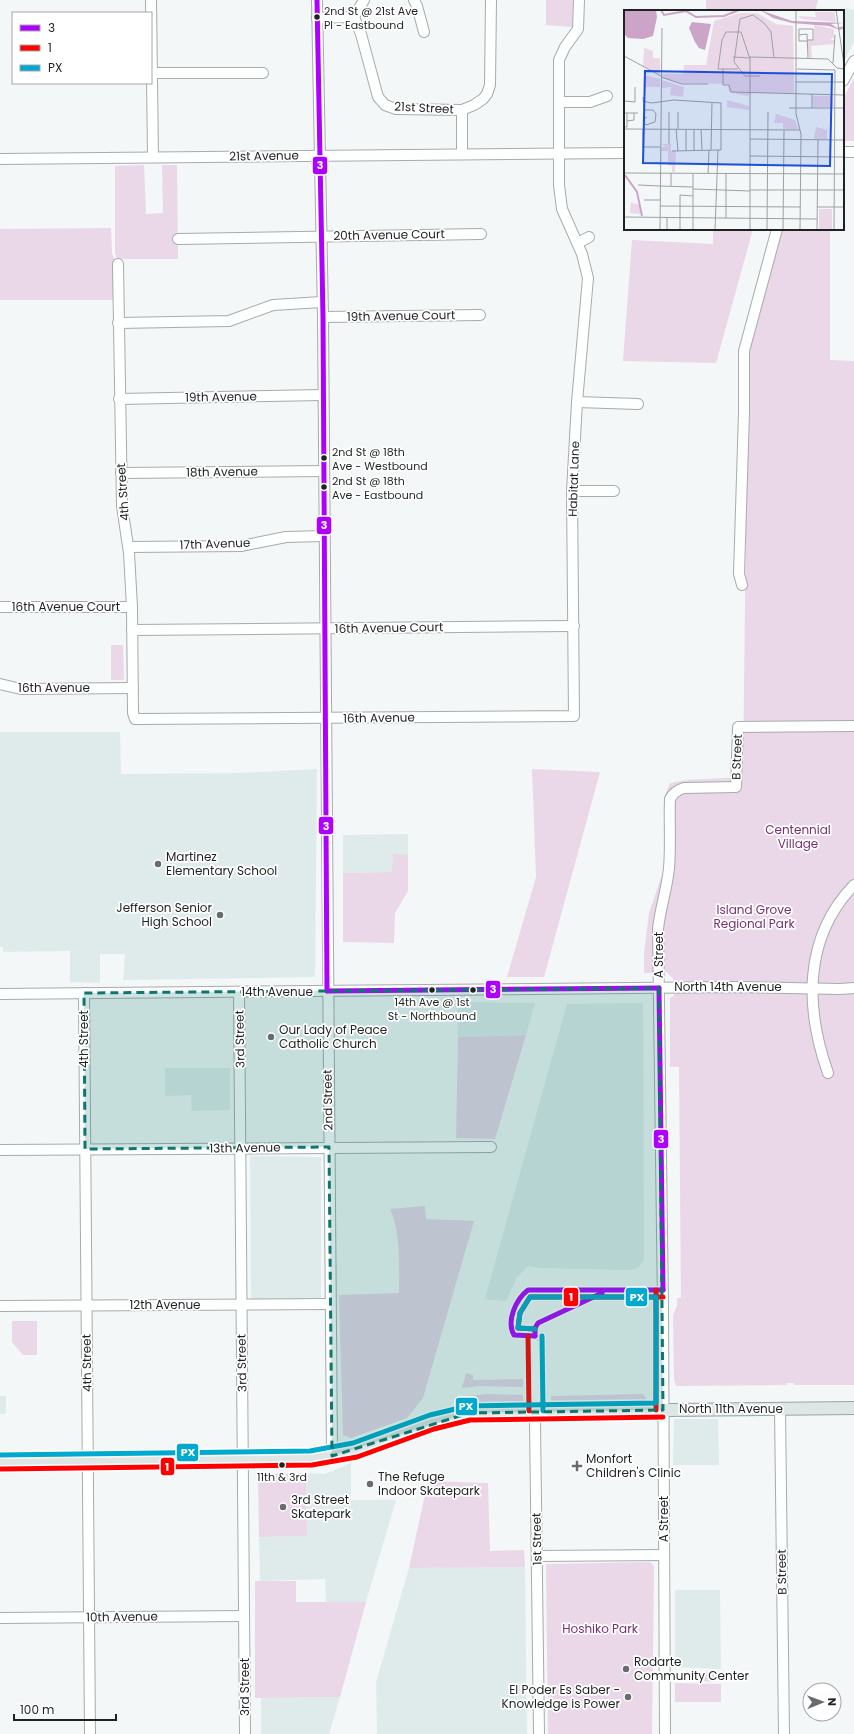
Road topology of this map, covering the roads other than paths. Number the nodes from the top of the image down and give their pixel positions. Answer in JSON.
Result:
{"nodes":[{"id":1,"x":151,"y":0,"type":"edge"},
{"id":2,"x":317,"y":0,"type":"edge"},
{"id":3,"x":364,"y":0,"type":"edge"},
{"id":4,"x":414,"y":0,"type":"edge"},
{"id":5,"x":491,"y":0,"type":"edge"},
{"id":6,"x":579,"y":0,"type":"edge"},
{"id":7,"x":151,"y":12,"type":"edge"},
{"id":8,"x":354,"y":17,"type":"junction"},
{"id":9,"x":317,"y":18,"type":"junction"},
{"id":10,"x":424,"y":32,"type":"dead end"},
{"id":11,"x":854,"y":61,"type":"edge"},
{"id":12,"x":152,"y":73,"type":"edge"},
{"id":13,"x":263,"y":73,"type":"dead end"},
{"id":14,"x":844,"y":79,"type":"edge"},
{"id":15,"x":607,"y":96,"type":"dead end"},
{"id":16,"x":559,"y":102,"type":"junction"},
{"id":17,"x":462,"y":110,"type":"junction"},
{"id":18,"x":624,"y":153,"type":"edge"},
{"id":19,"x":462,"y":154,"type":"junction"},
{"id":20,"x":560,"y":154,"type":"junction"},
{"id":21,"x":320,"y":155,"type":"junction"},
{"id":22,"x":153,"y":157,"type":"junction"},
{"id":23,"x":0,"y":159,"type":"edge"},
{"id":24,"x":777,"y":230,"type":"edge"},
{"id":25,"x":481,"y":234,"type":"dead end"},
{"id":26,"x":321,"y":236,"type":"junction"},
{"id":27,"x":589,"y":237,"type":"dead end"},
{"id":28,"x":178,"y":239,"type":"dead end"},
{"id":29,"x":578,"y":243,"type":"junction"},
{"id":30,"x":118,"y":264,"type":"dead end"},
{"id":31,"x":322,"y":302,"type":"junction"},
{"id":32,"x":480,"y":315,"type":"dead end"},
{"id":33,"x":323,"y":317,"type":"junction"},
{"id":34,"x":118,"y":323,"type":"junction"},
{"id":35,"x":323,"y":395,"type":"junction"},
{"id":36,"x":119,"y":399,"type":"junction"},
{"id":37,"x":577,"y":402,"type":"junction"},
{"id":38,"x":638,"y":404,"type":"dead end"},
{"id":39,"x":324,"y":471,"type":"junction"},
{"id":40,"x":121,"y":473,"type":"junction"},
{"id":41,"x":572,"y":491,"type":"junction"},
{"id":42,"x":614,"y":491,"type":"dead end"},
{"id":43,"x":324,"y":536,"type":"junction"},
{"id":44,"x":129,"y":547,"type":"junction"},
{"id":45,"x":742,"y":585,"type":"dead end"},
{"id":46,"x":0,"y":607,"type":"edge"},
{"id":47,"x":132,"y":607,"type":"junction"},
{"id":48,"x":574,"y":626,"type":"junction"},
{"id":49,"x":325,"y":629,"type":"junction"},
{"id":50,"x":132,"y":630,"type":"junction"},
{"id":51,"x":0,"y":684,"type":"edge"},
{"id":52,"x":133,"y":688,"type":"junction"},
{"id":53,"x":574,"y":716,"type":"joint"},
{"id":54,"x":326,"y":718,"type":"junction"},
{"id":55,"x":135,"y":719,"type":"joint"},
{"id":56,"x":854,"y":726,"type":"edge"},
{"id":57,"x":736,"y":787,"type":"joint"},
{"id":58,"x":854,"y":885,"type":"edge"},
{"id":59,"x":813,"y":987,"type":"junction"},
{"id":60,"x":659,"y":988,"type":"junction"},
{"id":61,"x":854,"y":988,"type":"edge"},
{"id":62,"x":554,"y":989,"type":"joint"},
{"id":63,"x":327,"y":991,"type":"junction"},
{"id":64,"x":239,"y":992,"type":"junction"},
{"id":65,"x":84,"y":993,"type":"junction"},
{"id":66,"x":0,"y":994,"type":"edge"},
{"id":67,"x":828,"y":1074,"type":"dead end"},
{"id":68,"x":328,"y":1147,"type":"junction"},
{"id":69,"x":491,"y":1147,"type":"dead end"},
{"id":70,"x":241,"y":1148,"type":"junction"},
{"id":71,"x":85,"y":1149,"type":"junction"},
{"id":72,"x":0,"y":1150,"type":"edge"},
{"id":73,"x":242,"y":1304,"type":"junction"},
{"id":74,"x":330,"y":1304,"type":"junction"},
{"id":75,"x":86,"y":1305,"type":"junction"},
{"id":76,"x":0,"y":1306,"type":"edge"},
{"id":77,"x":534,"y":1344,"type":"dead end"},
{"id":78,"x":854,"y":1408,"type":"edge"},
{"id":79,"x":780,"y":1409,"type":"junction"},
{"id":80,"x":663,"y":1410,"type":"junction"},
{"id":81,"x":536,"y":1411,"type":"junction"},
{"id":82,"x":332,"y":1456,"type":"junction"},
{"id":83,"x":244,"y":1459,"type":"junction"},
{"id":84,"x":88,"y":1461,"type":"junction"},
{"id":85,"x":0,"y":1462,"type":"edge"},
{"id":86,"x":664,"y":1555,"type":"junction"},
{"id":87,"x":537,"y":1556,"type":"junction"},
{"id":88,"x":244,"y":1616,"type":"junction"},
{"id":89,"x":88,"y":1617,"type":"junction"},
{"id":90,"x":0,"y":1618,"type":"edge"},
{"id":91,"x":90,"y":1734,"type":"edge"},
{"id":92,"x":245,"y":1734,"type":"edge"},
{"id":93,"x":539,"y":1734,"type":"edge"},
{"id":94,"x":665,"y":1734,"type":"edge"},
{"id":95,"x":784,"y":1734,"type":"edge"}],
"edges":[{"from":1,"to":7,"type":"street"},
{"from":2,"to":9,"type":"street","name":"2nd Street"},
{"from":3,"to":8,"type":"street"},
{"from":4,"to":10,"type":"street"},
{"from":5,"to":17,"type":"street","name":"21st Street"},
{"from":6,"to":16,"type":"street"},
{"from":8,"to":9,"type":"street"},
{"from":8,"to":17,"type":"street","name":"21st Street"},
{"from":9,"to":21,"type":"street","name":"2nd Street"},
{"from":11,"to":14,"type":"street"},
{"from":12,"to":13,"type":"street"},
{"from":12,"to":22,"type":"street"},
{"from":15,"to":16,"type":"street"},
{"from":16,"to":20,"type":"street"},
{"from":17,"to":19,"type":"street","name":"21st Street"},
{"from":18,"to":20,"type":"street","name":"21st Avenue"},
{"from":19,"to":20,"type":"street","name":"21st Avenue"},
{"from":19,"to":21,"type":"street","name":"21st Avenue"},
{"from":20,"to":29,"type":"street","name":"Habitat Lane"},
{"from":21,"to":22,"type":"street","name":"21st Avenue"},
{"from":21,"to":26,"type":"street","name":"2nd Street"},
{"from":22,"to":23,"type":"street","name":"21st Avenue"},
{"from":24,"to":45,"type":"street"},
{"from":25,"to":26,"type":"street","name":"20th Avenue Court"},
{"from":26,"to":28,"type":"street","name":"20th Avenue Court"},
{"from":26,"to":31,"type":"street","name":"2nd Street"},
{"from":27,"to":29,"type":"street"},
{"from":29,"to":37,"type":"street","name":"Habitat Lane"},
{"from":30,"to":34,"type":"street","name":"4th Street"},
{"from":31,"to":33,"type":"street","name":"2nd Street"},
{"from":31,"to":34,"type":"street"},
{"from":32,"to":33,"type":"street","name":"19th Avenue Court"},
{"from":33,"to":35,"type":"street","name":"2nd Street"},
{"from":34,"to":36,"type":"street","name":"4th Street"},
{"from":35,"to":36,"type":"street","name":"19th Avenue"},
{"from":35,"to":39,"type":"street","name":"2nd Street"},
{"from":36,"to":40,"type":"street","name":"4th Street"},
{"from":37,"to":38,"type":"street"},
{"from":37,"to":41,"type":"street","name":"Habitat Lane"},
{"from":39,"to":40,"type":"street","name":"18th Avenue"},
{"from":39,"to":43,"type":"street","name":"2nd Street"},
{"from":40,"to":44,"type":"street","name":"4th Street"},
{"from":41,"to":42,"type":"street"},
{"from":41,"to":48,"type":"street","name":"Habitat Lane"},
{"from":43,"to":44,"type":"street","name":"17th Avenue"},
{"from":43,"to":49,"type":"street","name":"2nd Street"},
{"from":44,"to":47,"type":"street","name":"4th Street"},
{"from":46,"to":47,"type":"street","name":"16th Avenue Court"},
{"from":47,"to":50,"type":"street","name":"4th Street"},
{"from":48,"to":49,"type":"street","name":"16th Avenue Court"},
{"from":48,"to":53,"type":"street","name":"Habitat Lane"},
{"from":49,"to":50,"type":"street","name":"16th Avenue Court"},
{"from":49,"to":54,"type":"street","name":"2nd Street"},
{"from":50,"to":52,"type":"street","name":"4th Street"},
{"from":51,"to":52,"type":"street","name":"16th Avenue"},
{"from":52,"to":55,"type":"street","name":"4th Street"},
{"from":53,"to":54,"type":"street","name":"16th Avenue"},
{"from":54,"to":55,"type":"street","name":"16th Avenue"},
{"from":54,"to":63,"type":"street","name":"2nd Street"},
{"from":56,"to":57,"type":"street","name":"B Street"},
{"from":57,"to":60,"type":"street","name":"A Street"},
{"from":58,"to":59,"type":"street"},
{"from":59,"to":60,"type":"street","name":"North 14th Avenue"},
{"from":59,"to":61,"type":"street","name":"North 14th Avenue"},
{"from":59,"to":67,"type":"street"},
{"from":60,"to":62,"type":"street","name":"North 14th Avenue"},
{"from":60,"to":80,"type":"street","name":"A Street"},
{"from":62,"to":63,"type":"street","name":"14th Avenue"},
{"from":63,"to":64,"type":"street","name":"14th Avenue"},
{"from":63,"to":68,"type":"street","name":"2nd Street"},
{"from":64,"to":65,"type":"street","name":"14th Avenue"},
{"from":64,"to":70,"type":"street","name":"3rd Street"},
{"from":65,"to":66,"type":"street","name":"14th Avenue"},
{"from":65,"to":71,"type":"street","name":"4th Street"},
{"from":68,"to":69,"type":"street","name":"13th Avenue"},
{"from":68,"to":70,"type":"street","name":"13th Avenue"},
{"from":68,"to":74,"type":"street","name":"2nd Street"},
{"from":70,"to":71,"type":"street","name":"13th Avenue"},
{"from":70,"to":73,"type":"street","name":"3rd Street"},
{"from":71,"to":72,"type":"street","name":"13th Avenue"},
{"from":71,"to":75,"type":"street","name":"4th Street"},
{"from":73,"to":74,"type":"street","name":"12th Avenue"},
{"from":73,"to":75,"type":"street","name":"12th Avenue"},
{"from":73,"to":83,"type":"street","name":"3rd Street"},
{"from":74,"to":82,"type":"street","name":"2nd Street"},
{"from":75,"to":76,"type":"street","name":"12th Avenue"},
{"from":75,"to":84,"type":"street","name":"4th Street"},
{"from":77,"to":81,"type":"street","name":"1st Street"},
{"from":78,"to":79,"type":"main road","name":"North 11th Avenue"},
{"from":79,"to":80,"type":"main road","name":"North 11th Avenue"},
{"from":79,"to":95,"type":"street","name":"B Street"},
{"from":80,"to":81,"type":"main road","name":"North 11th Avenue"},
{"from":80,"to":86,"type":"street","name":"A Street"},
{"from":81,"to":82,"type":"main road","name":"North 11th Avenue"},
{"from":81,"to":87,"type":"street","name":"1st Street"},
{"from":82,"to":83,"type":"main road","name":"North 11th Avenue"},
{"from":83,"to":84,"type":"main road","name":"North 11th Avenue"},
{"from":83,"to":88,"type":"street","name":"3rd Street"},
{"from":84,"to":85,"type":"main road","name":"North 11th Avenue"},
{"from":84,"to":89,"type":"street","name":"4th Street"},
{"from":86,"to":87,"type":"street"},
{"from":86,"to":94,"type":"street","name":"A Street"},
{"from":87,"to":93,"type":"street","name":"1st Street"},
{"from":88,"to":89,"type":"street","name":"10th Avenue"},
{"from":88,"to":92,"type":"street","name":"3rd Street"},
{"from":89,"to":90,"type":"street","name":"10th Avenue"},
{"from":89,"to":91,"type":"street","name":"4th Street"}]}
